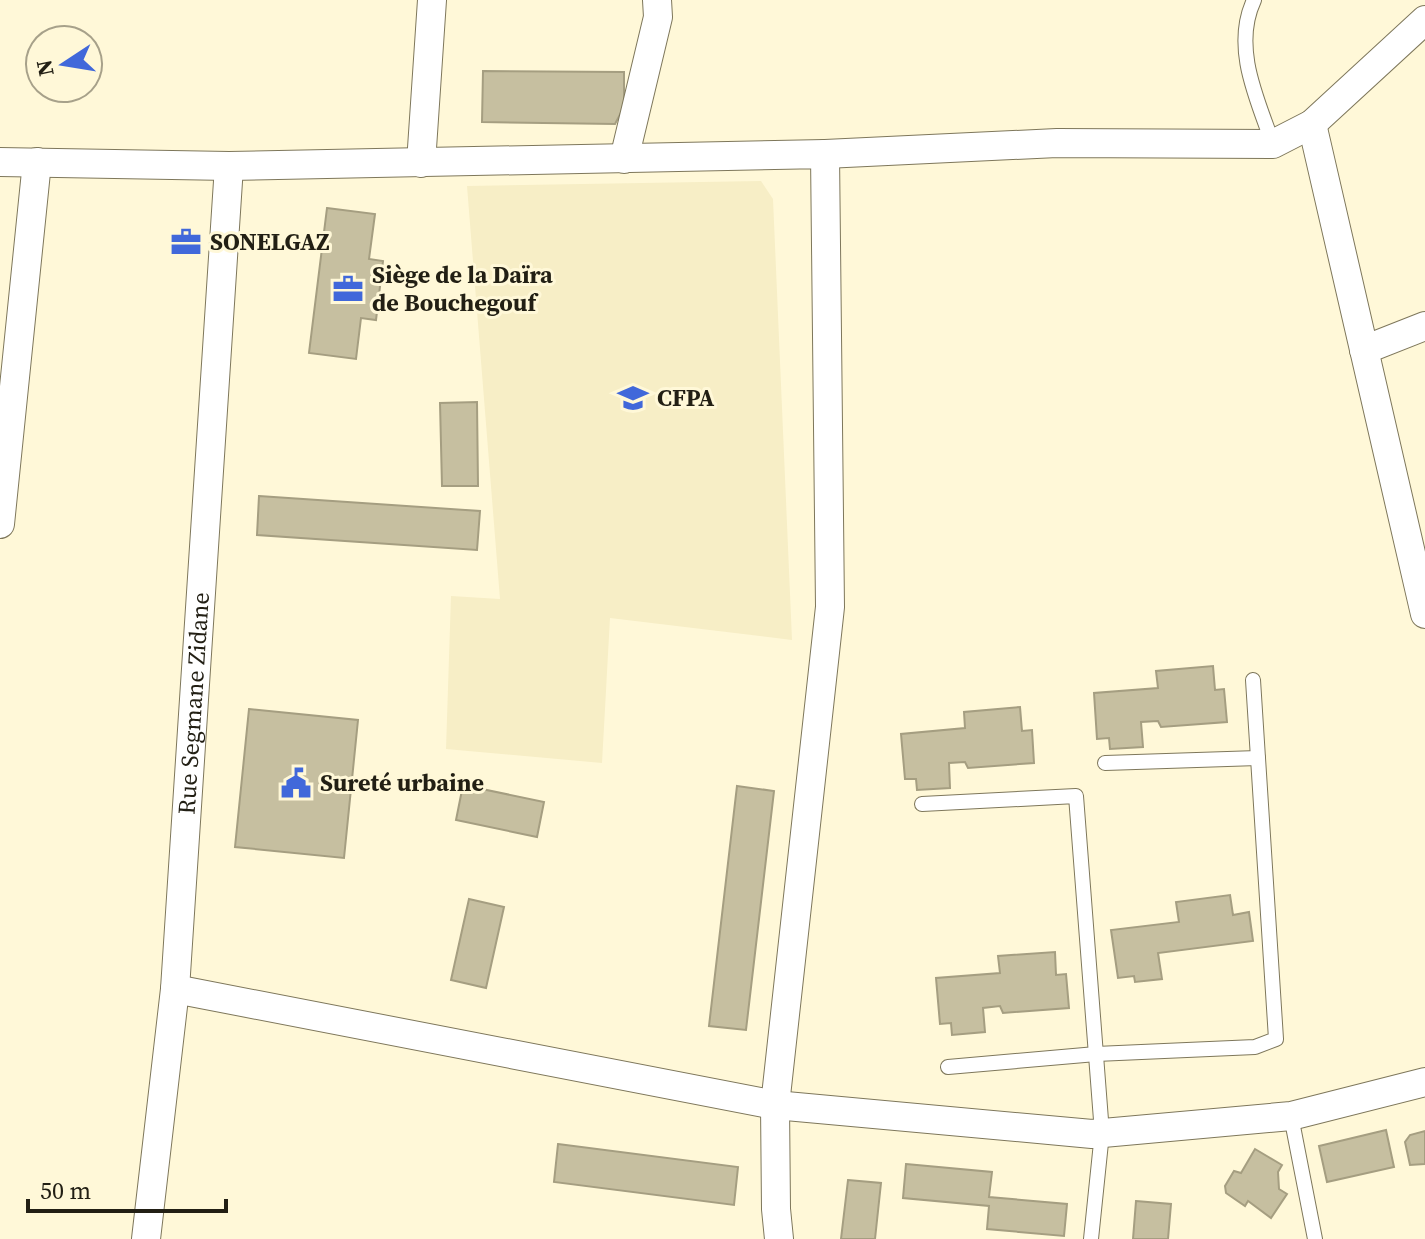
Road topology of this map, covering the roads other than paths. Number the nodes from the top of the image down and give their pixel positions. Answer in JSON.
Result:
{"nodes":[{"id":1,"x":432,"y":0,"type":"edge"},
{"id":2,"x":657,"y":0,"type":"edge"},
{"id":3,"x":1254,"y":0,"type":"edge"},
{"id":4,"x":1425,"y":20,"type":"edge"},
{"id":5,"x":1312,"y":124,"type":"junction"},
{"id":6,"x":1273,"y":144,"type":"junction"},
{"id":7,"x":825,"y":154,"type":"junction"},
{"id":8,"x":624,"y":159,"type":"junction"},
{"id":9,"x":0,"y":162,"type":"edge"},
{"id":10,"x":37,"y":162,"type":"junction"},
{"id":11,"x":421,"y":163,"type":"junction"},
{"id":12,"x":229,"y":166,"type":"junction"},
{"id":13,"x":1425,"y":326,"type":"edge"},
{"id":14,"x":1364,"y":350,"type":"junction"},
{"id":15,"x":0,"y":524,"type":"edge"},
{"id":16,"x":1425,"y":614,"type":"edge"},
{"id":17,"x":1253,"y":680,"type":"dead end"},
{"id":18,"x":1258,"y":758,"type":"junction"},
{"id":19,"x":1105,"y":763,"type":"dead end"},
{"id":20,"x":922,"y":804,"type":"dead end"},
{"id":21,"x":175,"y":989,"type":"junction"},
{"id":22,"x":1096,"y":1054,"type":"junction"},
{"id":23,"x":948,"y":1067,"type":"dead end"},
{"id":24,"x":1425,"y":1082,"type":"edge"},
{"id":25,"x":775,"y":1105,"type":"junction"},
{"id":26,"x":1291,"y":1116,"type":"junction"},
{"id":27,"x":1102,"y":1133,"type":"junction"},
{"id":28,"x":146,"y":1239,"type":"edge"},
{"id":29,"x":779,"y":1239,"type":"edge"},
{"id":30,"x":1091,"y":1239,"type":"edge"},
{"id":31,"x":1315,"y":1239,"type":"edge"}],
"edges":[{"from":1,"to":11,"type":"street"},
{"from":2,"to":8,"type":"street"},
{"from":3,"to":6,"type":"lane"},
{"from":4,"to":5,"type":"street"},
{"from":5,"to":6,"type":"street"},
{"from":5,"to":14,"type":"street"},
{"from":6,"to":7,"type":"street"},
{"from":7,"to":8,"type":"street"},
{"from":7,"to":25,"type":"street"},
{"from":8,"to":11,"type":"street"},
{"from":9,"to":10,"type":"street"},
{"from":10,"to":12,"type":"street"},
{"from":10,"to":15,"type":"street"},
{"from":11,"to":12,"type":"street"},
{"from":12,"to":21,"type":"street","name":"Rue Segmane Zidane"},
{"from":13,"to":14,"type":"street"},
{"from":14,"to":16,"type":"street"},
{"from":17,"to":18,"type":"lane"},
{"from":18,"to":19,"type":"lane"},
{"from":18,"to":22,"type":"lane"},
{"from":20,"to":22,"type":"lane"},
{"from":21,"to":25,"type":"street"},
{"from":21,"to":28,"type":"street","name":"Rue Segmane Zidane"},
{"from":22,"to":23,"type":"lane"},
{"from":22,"to":27,"type":"lane"},
{"from":24,"to":26,"type":"street"},
{"from":25,"to":27,"type":"street"},
{"from":25,"to":29,"type":"street"},
{"from":26,"to":27,"type":"street"},
{"from":26,"to":31,"type":"lane"},
{"from":27,"to":30,"type":"lane"}]}
